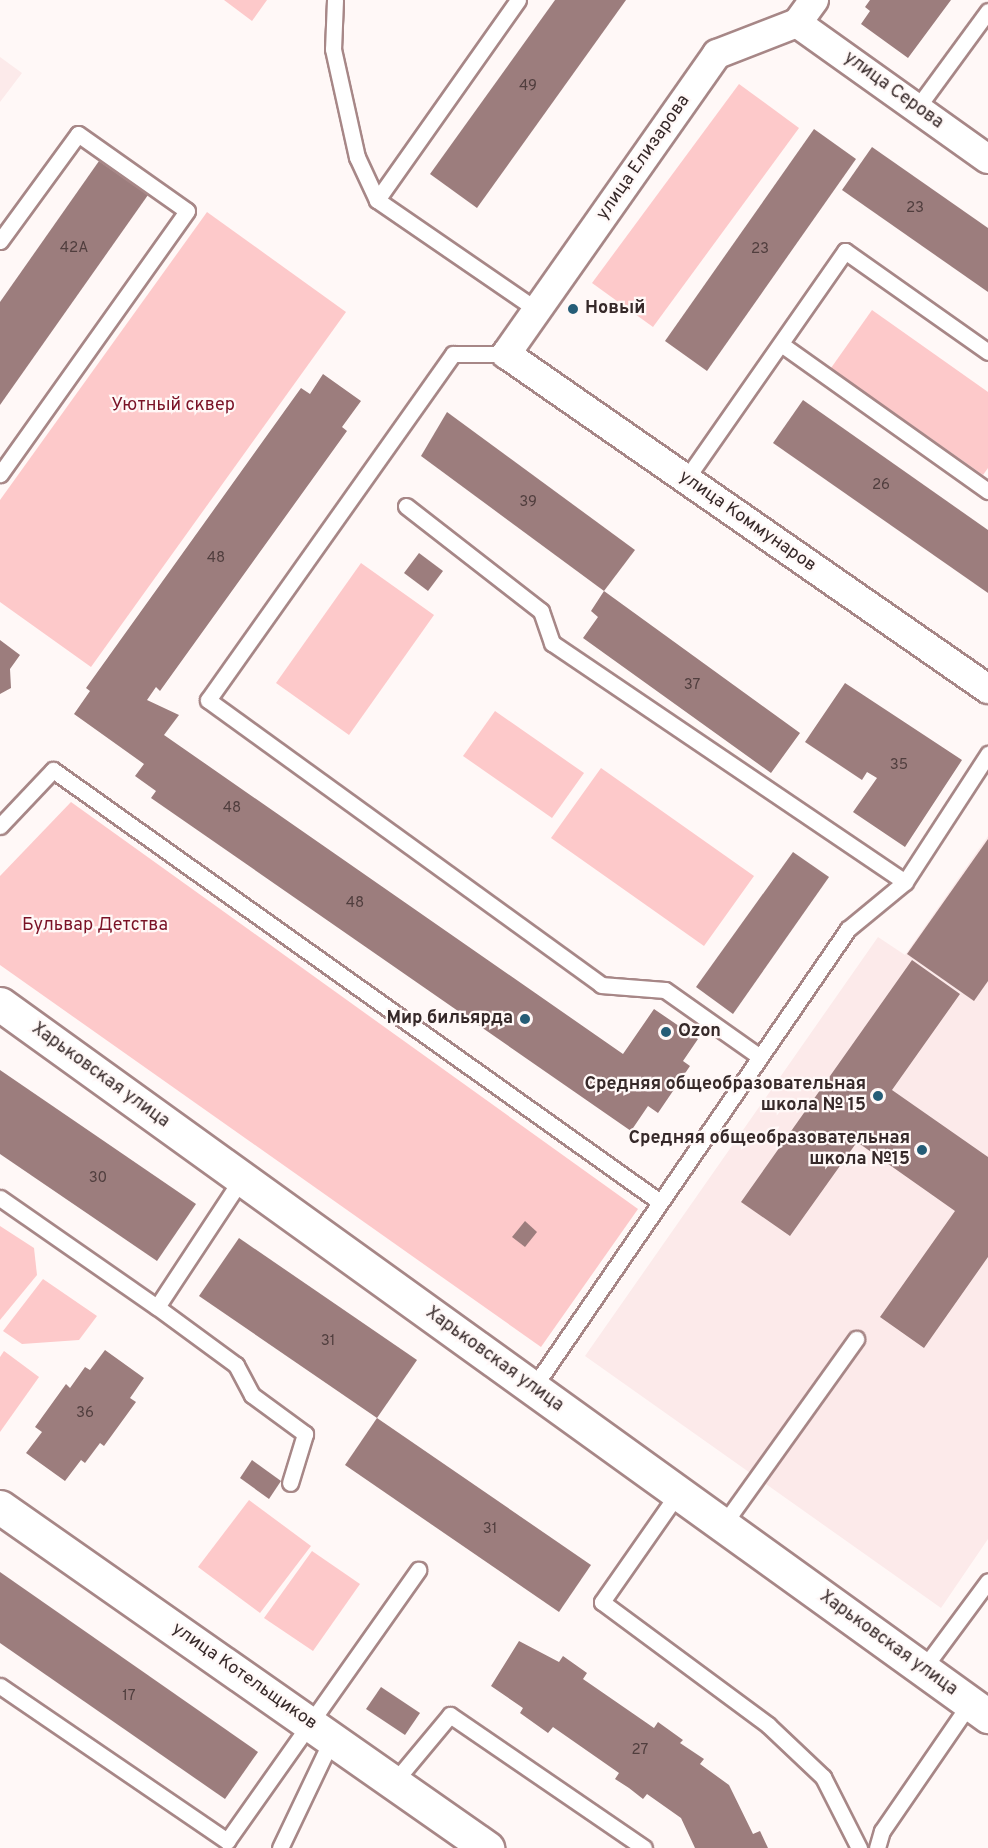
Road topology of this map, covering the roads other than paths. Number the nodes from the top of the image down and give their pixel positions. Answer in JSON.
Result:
{"nodes":[{"id":1,"x":335,"y":0,"type":"edge"},
{"id":2,"x":518,"y":0,"type":"edge"},
{"id":3,"x":814,"y":0,"type":"edge"},
{"id":4,"x":988,"y":11,"type":"edge"},
{"id":5,"x":797,"y":23,"type":"junction"},
{"id":6,"x":917,"y":108,"type":"junction"},
{"id":7,"x":988,"y":159,"type":"edge"},
{"id":8,"x":377,"y":200,"type":"junction"},
{"id":9,"x":0,"y":241,"type":"edge"},
{"id":10,"x":537,"y":310,"type":"junction"},
{"id":11,"x":781,"y":344,"type":"junction"},
{"id":12,"x":988,"y":352,"type":"edge"},
{"id":13,"x":506,"y":354,"type":"junction"},
{"id":14,"x":0,"y":474,"type":"edge"},
{"id":15,"x":686,"y":479,"type":"junction"},
{"id":16,"x":988,"y":491,"type":"edge"},
{"id":17,"x":406,"y":506,"type":"dead end"},
{"id":18,"x":988,"y":689,"type":"edge"},
{"id":19,"x":988,"y":754,"type":"edge"},
{"id":20,"x":0,"y":826,"type":"edge"},
{"id":21,"x":905,"y":882,"type":"junction"},
{"id":22,"x":0,"y":1004,"type":"edge"},
{"id":23,"x":760,"y":1057,"type":"junction"},
{"id":24,"x":242,"y":1178,"type":"junction"},
{"id":25,"x":0,"y":1198,"type":"edge"},
{"id":26,"x":660,"y":1202,"type":"junction"},
{"id":27,"x":157,"y":1306,"type":"junction"},
{"id":28,"x":856,"y":1339,"type":"dead end"},
{"id":29,"x":533,"y":1388,"type":"junction"},
{"id":30,"x":290,"y":1483,"type":"dead end"},
{"id":31,"x":678,"y":1493,"type":"junction"},
{"id":32,"x":0,"y":1507,"type":"edge"},
{"id":33,"x":723,"y":1525,"type":"junction"},
{"id":34,"x":418,"y":1570,"type":"dead end"},
{"id":35,"x":988,"y":1581,"type":"edge"},
{"id":36,"x":923,"y":1669,"type":"junction"},
{"id":37,"x":0,"y":1686,"type":"edge"},
{"id":38,"x":979,"y":1710,"type":"edge"},
{"id":39,"x":320,"y":1731,"type":"junction"},
{"id":40,"x":395,"y":1781,"type":"junction"},
{"id":41,"x":280,"y":1848,"type":"edge"},
{"id":42,"x":487,"y":1848,"type":"edge"},
{"id":43,"x":644,"y":1848,"type":"edge"},
{"id":44,"x":859,"y":1848,"type":"edge"},
{"id":45,"x":877,"y":1848,"type":"edge"}],
"edges":[{"from":1,"to":8,"type":"lane"},
{"from":2,"to":8,"type":"lane"},
{"from":3,"to":5,"type":"street"},
{"from":4,"to":6,"type":"lane"},
{"from":5,"to":6,"type":"street","name":"улица Серова"},
{"from":5,"to":10,"type":"street","name":"улица Елизарова"},
{"from":6,"to":7,"type":"street","name":"улица Серова"},
{"from":8,"to":10,"type":"lane"},
{"from":9,"to":14,"type":"lane"},
{"from":10,"to":13,"type":"street","name":"улица Елизарова"},
{"from":11,"to":12,"type":"lane"},
{"from":11,"to":15,"type":"lane"},
{"from":11,"to":16,"type":"lane"},
{"from":13,"to":15,"type":"street","name":"улица Коммунаров"},
{"from":13,"to":23,"type":"lane"},
{"from":15,"to":18,"type":"street","name":"улица Коммунаров"},
{"from":17,"to":21,"type":"lane"},
{"from":19,"to":21,"type":"lane"},
{"from":20,"to":26,"type":"lane"},
{"from":21,"to":23,"type":"lane"},
{"from":22,"to":24,"type":"street","name":"Харьковская улица"},
{"from":23,"to":26,"type":"lane"},
{"from":24,"to":27,"type":"lane"},
{"from":24,"to":29,"type":"street","name":"Харьковская улица"},
{"from":25,"to":27,"type":"lane"},
{"from":26,"to":29,"type":"lane"},
{"from":27,"to":30,"type":"lane"},
{"from":28,"to":33,"type":"lane"},
{"from":29,"to":31,"type":"street","name":"Харьковская улица"},
{"from":31,"to":33,"type":"street","name":"Харьковская улица"},
{"from":31,"to":44,"type":"lane"},
{"from":32,"to":39,"type":"street","name":"улица Котельщиков"},
{"from":33,"to":36,"type":"street","name":"Харьковская улица"},
{"from":34,"to":39,"type":"lane"},
{"from":35,"to":36,"type":"lane"},
{"from":36,"to":38,"type":"street","name":"Харьковская улица"},
{"from":37,"to":39,"type":"lane"},
{"from":38,"to":45,"type":"lane"},
{"from":39,"to":40,"type":"street","name":"улица Котельщиков"},
{"from":39,"to":41,"type":"lane"},
{"from":40,"to":42,"type":"street","name":"улица Котельщиков"},
{"from":40,"to":43,"type":"lane"}]}
